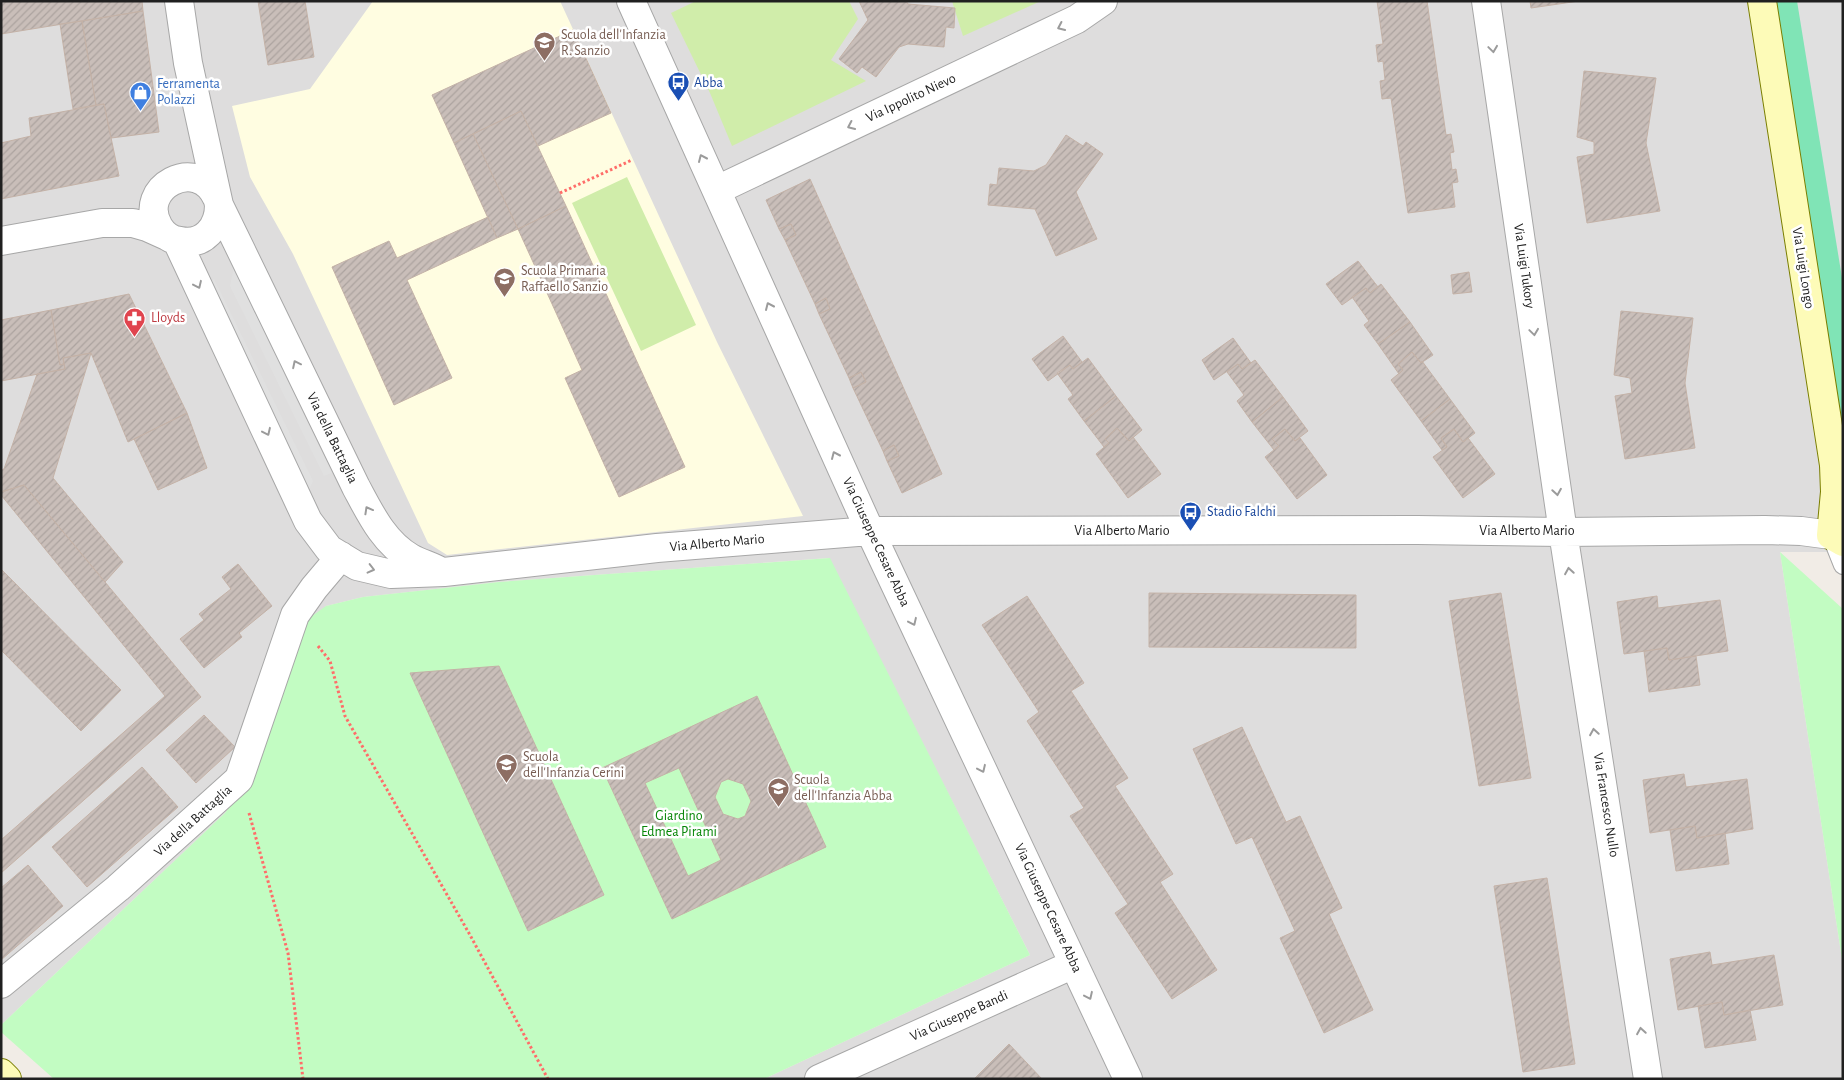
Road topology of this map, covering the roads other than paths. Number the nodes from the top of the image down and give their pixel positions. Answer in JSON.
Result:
{"nodes":[{"id":1,"x":179,"y":1,"type":"edge"},
{"id":2,"x":631,"y":1,"type":"edge"},
{"id":3,"x":1103,"y":1,"type":"edge"},
{"id":4,"x":1486,"y":1,"type":"edge"},
{"id":5,"x":1762,"y":1,"type":"edge"},
{"id":6,"x":198,"y":110,"type":"junction"},
{"id":7,"x":165,"y":188,"type":"junction"},
{"id":8,"x":717,"y":190,"type":"junction"},
{"id":9,"x":218,"y":202,"type":"junction"},
{"id":10,"x":102,"y":223,"type":"junction"},
{"id":11,"x":172,"y":239,"type":"junction"},
{"id":12,"x":1,"y":241,"type":"edge"},
{"id":13,"x":870,"y":531,"type":"junction"},
{"id":14,"x":1563,"y":532,"type":"junction"},
{"id":15,"x":1839,"y":537,"type":"edge"},
{"id":16,"x":341,"y":556,"type":"junction"},
{"id":17,"x":1843,"y":565,"type":"edge"},
{"id":18,"x":444,"y":572,"type":"junction"},
{"id":19,"x":1074,"y":964,"type":"junction"},
{"id":20,"x":1,"y":984,"type":"edge"},
{"id":21,"x":1,"y":1073,"type":"edge"},
{"id":22,"x":846,"y":1073,"type":"edge"},
{"id":23,"x":7,"y":1079,"type":"edge"},
{"id":24,"x":819,"y":1079,"type":"edge"},
{"id":25,"x":1128,"y":1079,"type":"edge"},
{"id":26,"x":1648,"y":1079,"type":"edge"}],
"edges":[{"from":1,"to":6,"type":"street","name":"Via della Battaglia"},
{"from":8,"to":2,"type":"street","name":"Via Giuseppe Cesare Abba","one_way":true},
{"from":3,"to":8,"type":"street","name":"Via Ippolito Nievo","one_way":true},
{"from":4,"to":14,"type":"street","name":"Via Luigi Tukory","one_way":true},
{"from":5,"to":15,"type":"street","name":"Via Luigi Longo"},
{"from":6,"to":7,"type":"street","name":"Via della Battaglia"},
{"from":6,"to":9,"type":"street","name":"Via della Battaglia"},
{"from":7,"to":9,"type":"street","name":"Via della Battaglia"},
{"from":7,"to":10,"type":"street"},
{"from":7,"to":11,"type":"street","name":"Via della Battaglia"},
{"from":13,"to":8,"type":"street","name":"Via Giuseppe Cesare Abba","one_way":true},
{"from":9,"to":11,"type":"street","name":"Via della Battaglia"},
{"from":18,"to":9,"type":"street","name":"Via della Battaglia","one_way":true},
{"from":10,"to":11,"type":"street"},
{"from":10,"to":12,"type":"street"},
{"from":11,"to":16,"type":"street","name":"Via della Battaglia","one_way":true},
{"from":13,"to":14,"type":"street","name":"Via Alberto Mario"},
{"from":13,"to":18,"type":"street","name":"Via Alberto Mario"},
{"from":13,"to":19,"type":"street","name":"Via Giuseppe Cesare Abba","one_way":true},
{"from":14,"to":15,"type":"street","name":"Via Alberto Mario"},
{"from":26,"to":14,"type":"street","name":"Via Francesco Nullo","one_way":true},
{"from":15,"to":17,"type":"lane"},
{"from":16,"to":18,"type":"street","name":"Via della Battaglia","one_way":true},
{"from":16,"to":20,"type":"street","name":"Via della Battaglia"},
{"from":19,"to":22,"type":"street","name":"Via Giuseppe Bandi"},
{"from":19,"to":25,"type":"street","name":"Via Giuseppe Cesare Abba","one_way":true},
{"from":21,"to":23,"type":"street"},
{"from":22,"to":24,"type":"street","name":"Via Giuseppe Bandi"}]}
